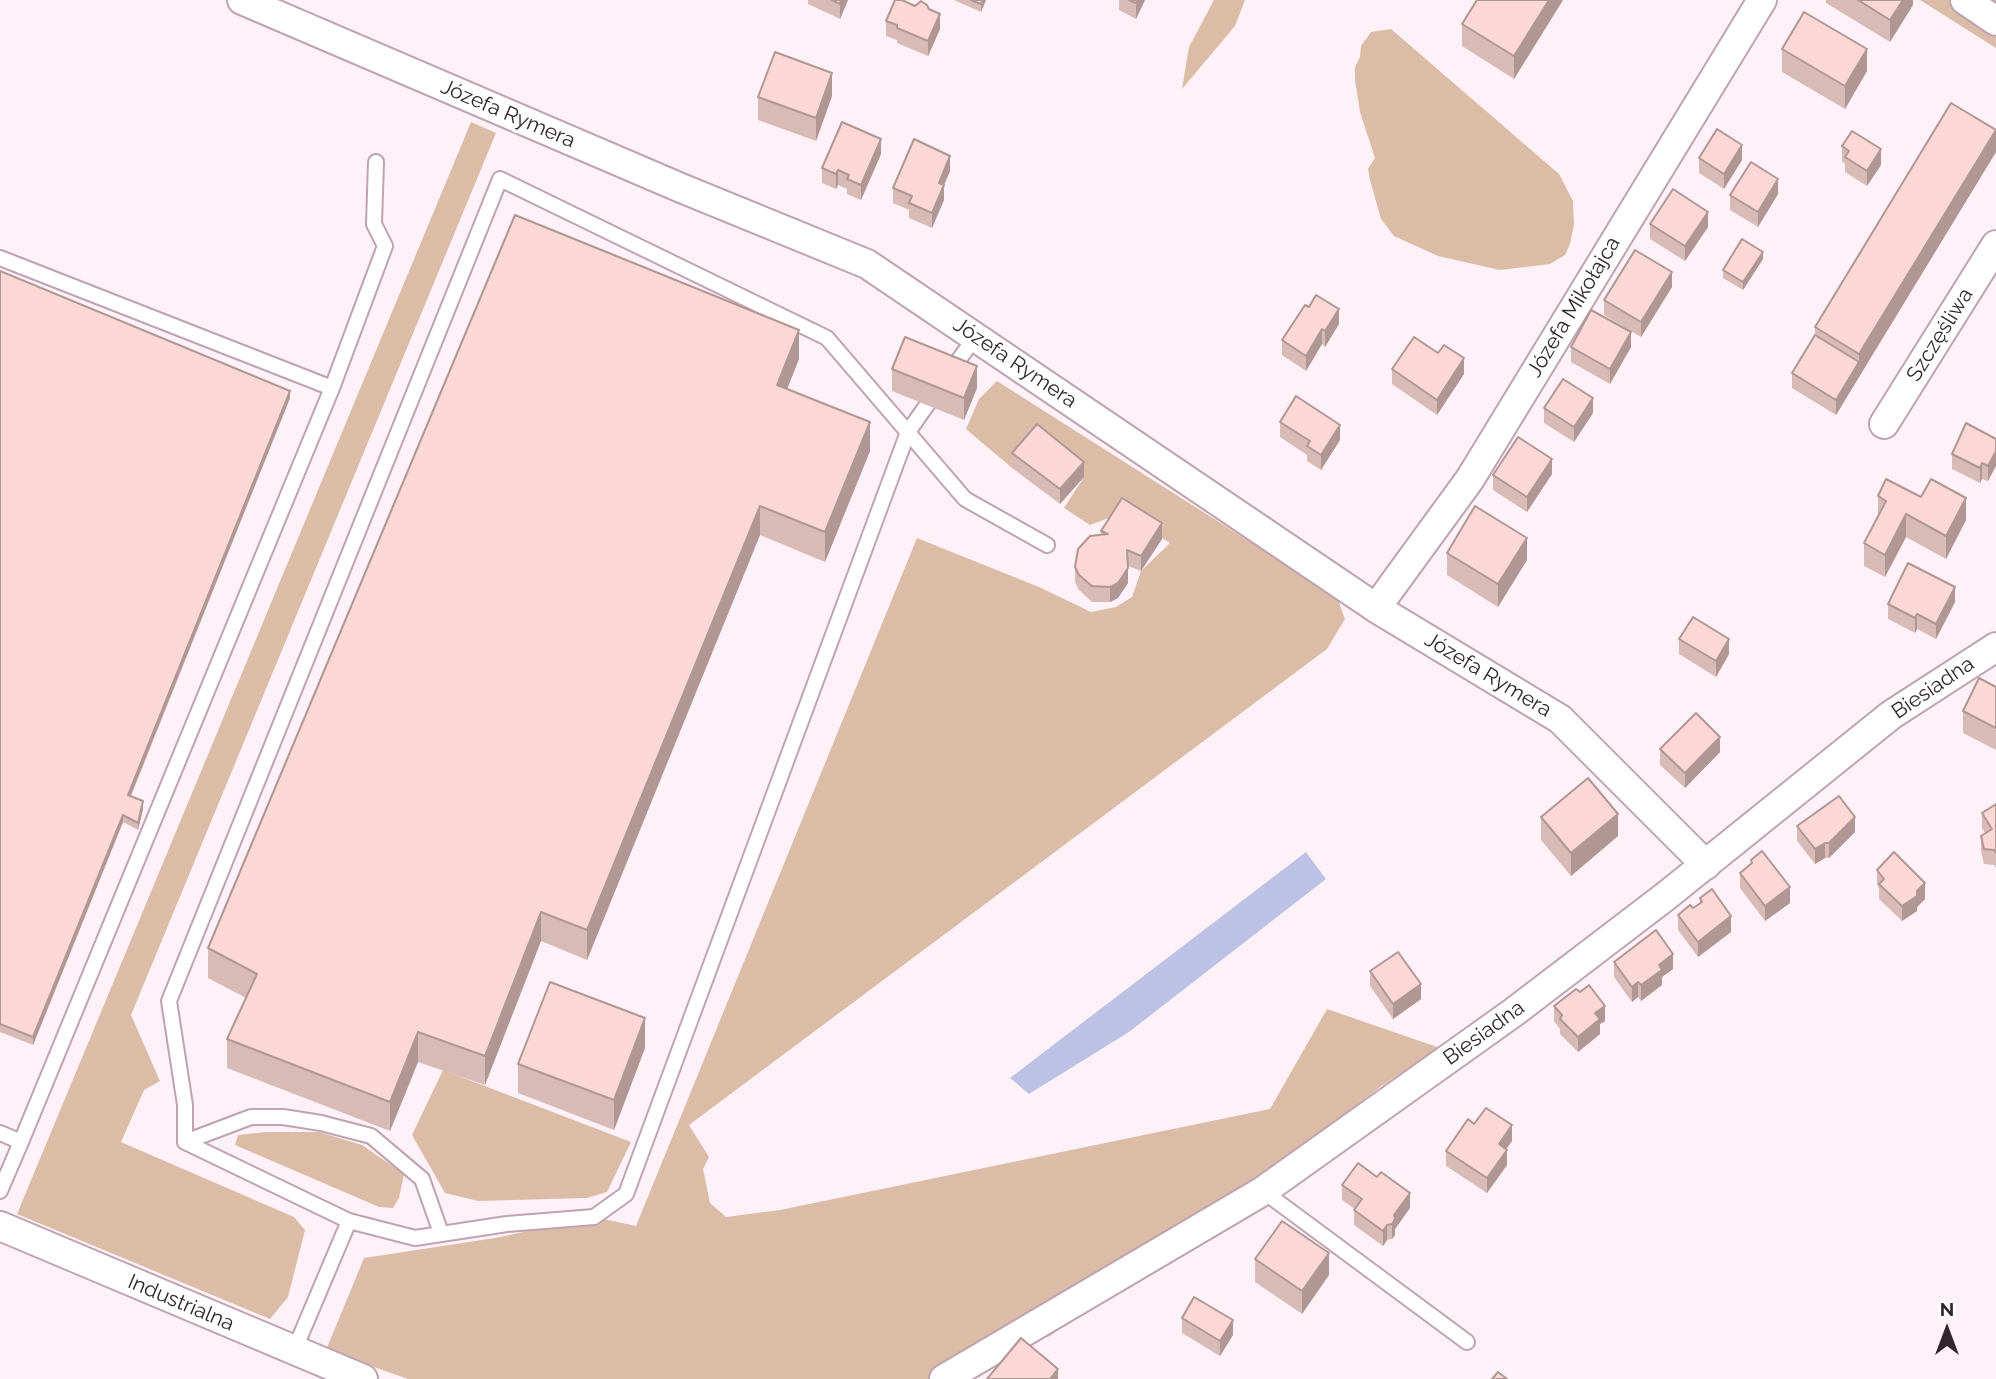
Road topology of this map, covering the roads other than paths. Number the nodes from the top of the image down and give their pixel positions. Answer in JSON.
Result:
{"nodes":[{"id":1,"x":242,"y":0,"type":"edge"},
{"id":2,"x":1762,"y":0,"type":"edge"},
{"id":3,"x":1965,"y":0,"type":"edge"},
{"id":4,"x":1996,"y":21,"type":"edge"},
{"id":5,"x":376,"y":162,"type":"dead end"},
{"id":6,"x":1996,"y":245,"type":"edge"},
{"id":7,"x":0,"y":258,"type":"edge"},
{"id":8,"x":976,"y":336,"type":"junction"},
{"id":9,"x":332,"y":388,"type":"junction"},
{"id":10,"x":1884,"y":424,"type":"dead end"},
{"id":11,"x":908,"y":432,"type":"junction"},
{"id":12,"x":1047,"y":545,"type":"dead end"},
{"id":13,"x":1376,"y":608,"type":"junction"},
{"id":14,"x":1996,"y":647,"type":"edge"},
{"id":15,"x":1706,"y":865,"type":"junction"},
{"id":16,"x":0,"y":1133,"type":"edge"},
{"id":17,"x":21,"y":1142,"type":"junction"},
{"id":18,"x":185,"y":1142,"type":"junction"},
{"id":19,"x":0,"y":1191,"type":"edge"},
{"id":20,"x":1263,"y":1191,"type":"junction"},
{"id":21,"x":349,"y":1221,"type":"junction"},
{"id":22,"x":0,"y":1226,"type":"edge"},
{"id":23,"x":442,"y":1233,"type":"junction"},
{"id":24,"x":1467,"y":1342,"type":"dead end"},
{"id":25,"x":294,"y":1351,"type":"junction"},
{"id":26,"x":363,"y":1379,"type":"edge"},
{"id":27,"x":944,"y":1379,"type":"edge"}],
"edges":[{"from":1,"to":8,"type":"street","name":"Józefa Rymera"},
{"from":2,"to":13,"type":"street","name":"Józefa Mikołajca"},
{"from":3,"to":4,"type":"street"},
{"from":5,"to":9,"type":"lane"},
{"from":6,"to":10,"type":"street","name":"Szczęśliwa"},
{"from":7,"to":9,"type":"lane"},
{"from":8,"to":11,"type":"lane"},
{"from":8,"to":13,"type":"street","name":"Józefa Rymera"},
{"from":9,"to":17,"type":"lane"},
{"from":11,"to":12,"type":"lane"},
{"from":11,"to":18,"type":"lane"},
{"from":11,"to":23,"type":"lane"},
{"from":13,"to":15,"type":"street","name":"Józefa Rymera"},
{"from":14,"to":15,"type":"street","name":"Biesiadna"},
{"from":15,"to":20,"type":"street","name":"Biesiadna"},
{"from":16,"to":17,"type":"lane"},
{"from":17,"to":19,"type":"lane"},
{"from":18,"to":21,"type":"lane"},
{"from":18,"to":23,"type":"lane"},
{"from":20,"to":24,"type":"lane"},
{"from":20,"to":27,"type":"street","name":"Biesiadna"},
{"from":21,"to":23,"type":"lane"},
{"from":21,"to":25,"type":"lane"},
{"from":22,"to":25,"type":"street","name":"Industrialna"},
{"from":25,"to":26,"type":"street","name":"Industrialna"}]}
